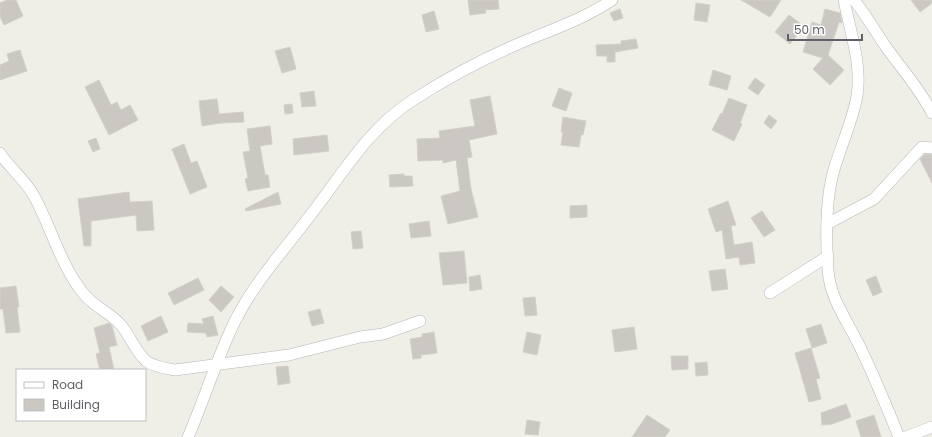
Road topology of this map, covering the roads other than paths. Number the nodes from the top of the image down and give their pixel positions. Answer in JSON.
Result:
{"nodes":[{"id":1,"x":611,"y":0,"type":"edge"},
{"id":2,"x":844,"y":0,"type":"edge"},
{"id":3,"x":854,"y":0,"type":"edge"},
{"id":4,"x":932,"y":113,"type":"edge"},
{"id":5,"x":932,"y":148,"type":"edge"},
{"id":6,"x":0,"y":153,"type":"edge"},
{"id":7,"x":827,"y":224,"type":"junction"},
{"id":8,"x":828,"y":256,"type":"junction"},
{"id":9,"x":770,"y":293,"type":"dead end"},
{"id":10,"x":420,"y":321,"type":"dead end"},
{"id":11,"x":216,"y":365,"type":"junction"},
{"id":12,"x":932,"y":427,"type":"edge"},
{"id":13,"x":188,"y":437,"type":"edge"},
{"id":14,"x":899,"y":437,"type":"edge"},
{"id":15,"x":906,"y":437,"type":"edge"}],
"edges":[{"from":1,"to":11,"type":"street"},
{"from":2,"to":7,"type":"street"},
{"from":3,"to":4,"type":"street"},
{"from":5,"to":7,"type":"street"},
{"from":6,"to":11,"type":"street"},
{"from":7,"to":8,"type":"street"},
{"from":8,"to":9,"type":"street"},
{"from":8,"to":14,"type":"street"},
{"from":10,"to":11,"type":"street"},
{"from":11,"to":13,"type":"street"},
{"from":12,"to":15,"type":"street"}]}
